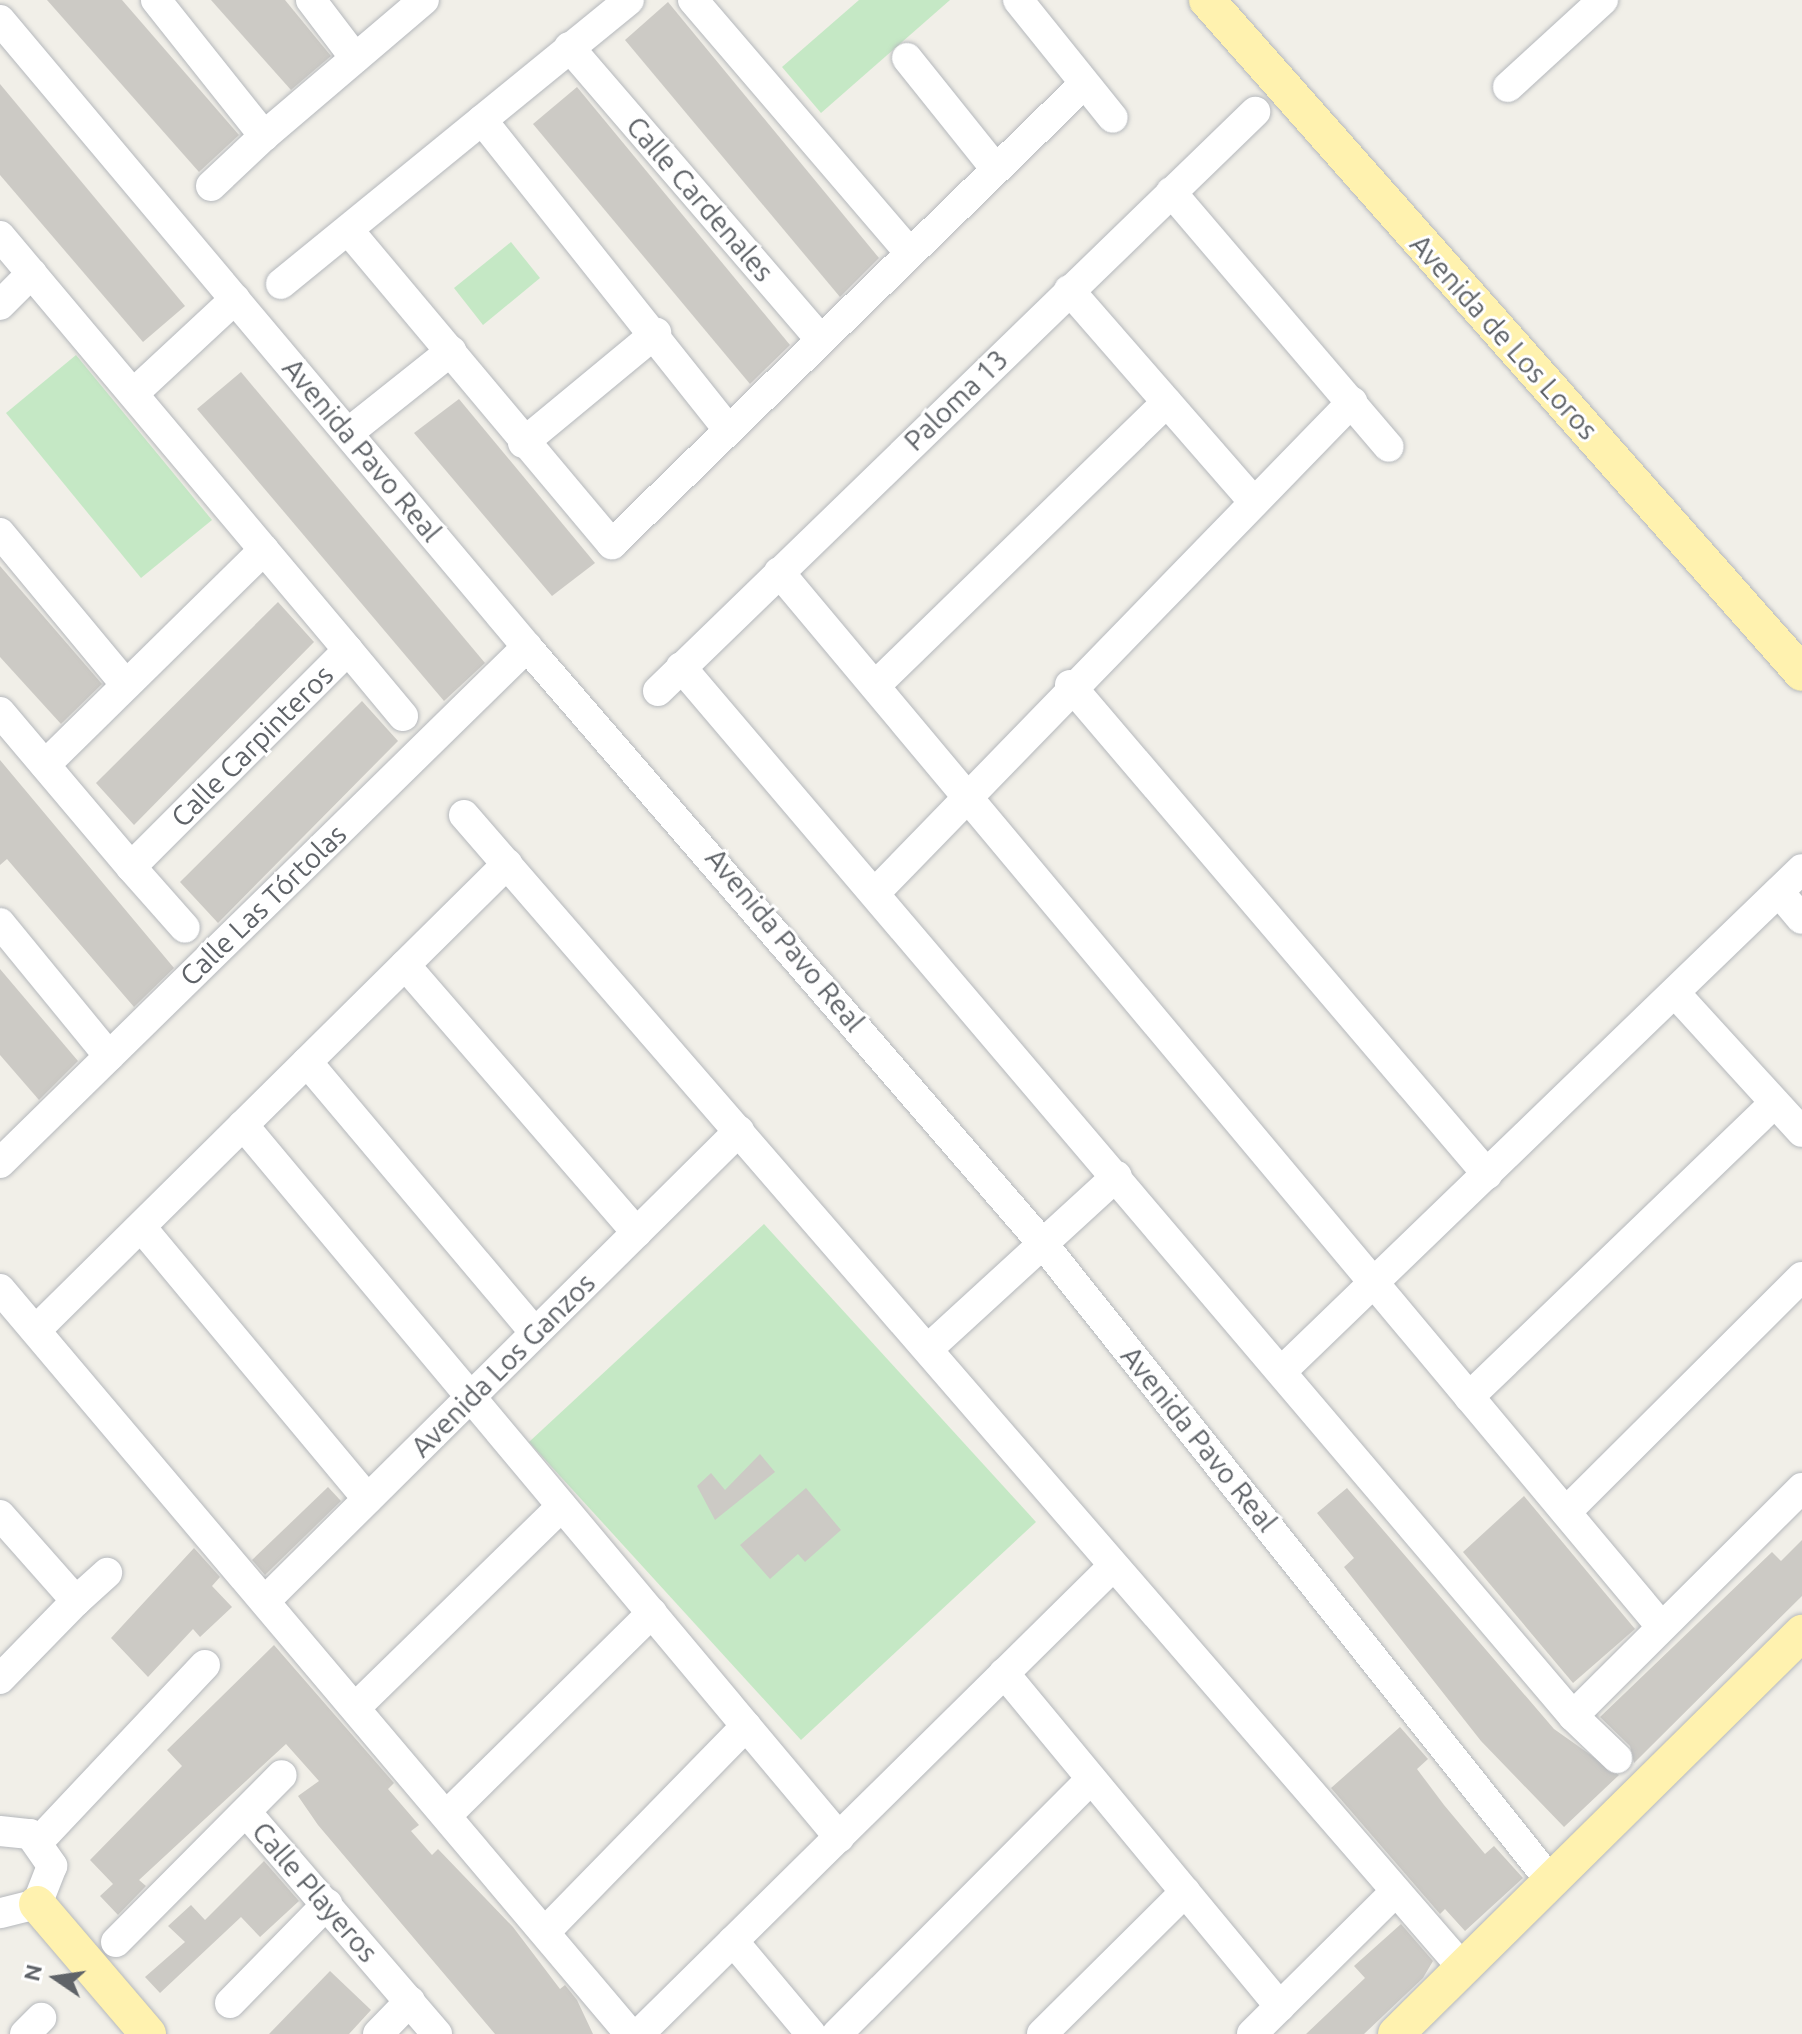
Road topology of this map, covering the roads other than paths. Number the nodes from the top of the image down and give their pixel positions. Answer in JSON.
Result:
{"nodes":[{"id":1,"x":156,"y":0,"type":"edge"},
{"id":2,"x":311,"y":0,"type":"edge"},
{"id":3,"x":424,"y":0,"type":"edge"},
{"id":4,"x":629,"y":0,"type":"edge"},
{"id":5,"x":693,"y":0,"type":"edge"},
{"id":6,"x":1018,"y":0,"type":"edge"},
{"id":7,"x":1207,"y":0,"type":"edge"},
{"id":8,"x":1603,"y":0,"type":"edge"},
{"id":9,"x":0,"y":20,"type":"edge"},
{"id":10,"x":569,"y":47,"type":"junction"},
{"id":11,"x":355,"y":58,"type":"junction"},
{"id":12,"x":907,"y":58,"type":"dead end"},
{"id":13,"x":1084,"y":84,"type":"junction"},
{"id":14,"x":1508,"y":87,"type":"dead end"},
{"id":15,"x":1255,"y":112,"type":"dead end"},
{"id":16,"x":1113,"y":118,"type":"dead end"},
{"id":17,"x":482,"y":120,"type":"junction"},
{"id":18,"x":264,"y":136,"type":"junction"},
{"id":19,"x":996,"y":169,"type":"junction"},
{"id":20,"x":211,"y":186,"type":"dead end"},
{"id":21,"x":1171,"y":192,"type":"junction"},
{"id":22,"x":349,"y":231,"type":"junction"},
{"id":23,"x":0,"y":236,"type":"edge"},
{"id":24,"x":909,"y":252,"type":"junction"},
{"id":25,"x":32,"y":273,"type":"junction"},
{"id":26,"x":281,"y":284,"type":"dead end"},
{"id":27,"x":1069,"y":290,"type":"junction"},
{"id":28,"x":235,"y":299,"type":"junction"},
{"id":29,"x":0,"y":305,"type":"edge"},
{"id":30,"x":656,"y":333,"type":"junction"},
{"id":31,"x":821,"y":340,"type":"junction"},
{"id":32,"x":451,"y":351,"type":"junction"},
{"id":33,"x":134,"y":393,"type":"junction"},
{"id":34,"x":1167,"y":402,"type":"junction"},
{"id":35,"x":1352,"y":402,"type":"junction"},
{"id":36,"x":729,"y":430,"type":"junction"},
{"id":37,"x":348,"y":433,"type":"junction"},
{"id":38,"x":523,"y":443,"type":"junction"},
{"id":39,"x":1389,"y":447,"type":"dead end"},
{"id":40,"x":1252,"y":500,"type":"junction"},
{"id":41,"x":0,"y":533,"type":"edge"},
{"id":42,"x":264,"y":550,"type":"junction"},
{"id":43,"x":779,"y":572,"type":"junction"},
{"id":44,"x":527,"y":647,"type":"junction"},
{"id":45,"x":348,"y":650,"type":"junction"},
{"id":46,"x":681,"y":667,"type":"junction"},
{"id":47,"x":1802,"y":673,"type":"edge"},
{"id":48,"x":126,"y":685,"type":"junction"},
{"id":49,"x":1070,"y":685,"type":"junction"},
{"id":50,"x":875,"y":686,"type":"junction"},
{"id":51,"x":658,"y":691,"type":"dead end"},
{"id":52,"x":0,"y":712,"type":"edge"},
{"id":53,"x":403,"y":716,"type":"dead end"},
{"id":54,"x":45,"y":765,"type":"junction"},
{"id":55,"x":966,"y":796,"type":"junction"},
{"id":56,"x":464,"y":815,"type":"dead end"},
{"id":57,"x":507,"y":864,"type":"junction"},
{"id":58,"x":131,"y":867,"type":"junction"},
{"id":59,"x":1802,"y":869,"type":"edge"},
{"id":60,"x":1779,"y":892,"type":"junction"},
{"id":61,"x":875,"y":893,"type":"junction"},
{"id":62,"x":1802,"y":919,"type":"edge"},
{"id":63,"x":0,"y":923,"type":"edge"},
{"id":64,"x":185,"y":928,"type":"dead end"},
{"id":65,"x":405,"y":965,"type":"junction"},
{"id":66,"x":1675,"y":993,"type":"junction"},
{"id":67,"x":109,"y":1056,"type":"junction"},
{"id":68,"x":307,"y":1062,"type":"junction"},
{"id":69,"x":1775,"y":1103,"type":"junction"},
{"id":70,"x":243,"y":1125,"type":"junction"},
{"id":71,"x":739,"y":1131,"type":"junction"},
{"id":72,"x":1802,"y":1132,"type":"edge"},
{"id":73,"x":0,"y":1163,"type":"edge"},
{"id":74,"x":1487,"y":1174,"type":"junction"},
{"id":75,"x":1117,"y":1176,"type":"junction"},
{"id":76,"x":141,"y":1227,"type":"junction"},
{"id":77,"x":637,"y":1233,"type":"junction"},
{"id":78,"x":1043,"y":1244,"type":"junction"},
{"id":79,"x":1802,"y":1277,"type":"edge"},
{"id":80,"x":1376,"y":1283,"type":"junction"},
{"id":81,"x":0,"y":1289,"type":"edge"},
{"id":82,"x":36,"y":1330,"type":"junction"},
{"id":83,"x":535,"y":1333,"type":"junction"},
{"id":84,"x":928,"y":1349,"type":"junction"},
{"id":85,"x":1283,"y":1370,"type":"junction"},
{"id":86,"x":1469,"y":1397,"type":"junction"},
{"id":87,"x":471,"y":1398,"type":"junction"},
{"id":88,"x":1802,"y":1488,"type":"edge"},
{"id":89,"x":368,"y":1499,"type":"junction"},
{"id":90,"x":562,"y":1506,"type":"junction"},
{"id":91,"x":1566,"y":1512,"type":"junction"},
{"id":92,"x":0,"y":1515,"type":"edge"},
{"id":93,"x":1112,"y":1567,"type":"junction"},
{"id":94,"x":107,"y":1573,"type":"dead end"},
{"id":95,"x":267,"y":1599,"type":"junction"},
{"id":96,"x":76,"y":1601,"type":"junction"},
{"id":97,"x":652,"y":1613,"type":"junction"},
{"id":98,"x":1660,"y":1625,"type":"junction"},
{"id":99,"x":1802,"y":1633,"type":"edge"},
{"id":100,"x":205,"y":1665,"type":"dead end"},
{"id":101,"x":1004,"y":1673,"type":"junction"},
{"id":102,"x":0,"y":1679,"type":"edge"},
{"id":103,"x":357,"y":1706,"type":"junction"},
{"id":104,"x":1573,"y":1716,"type":"junction"},
{"id":105,"x":746,"y":1726,"type":"junction"},
{"id":106,"x":1617,"y":1758,"type":"dead end"},
{"id":107,"x":282,"y":1775,"type":"dead end"},
{"id":108,"x":1091,"y":1779,"type":"junction"},
{"id":109,"x":246,"y":1812,"type":"junction"},
{"id":110,"x":447,"y":1815,"type":"junction"},
{"id":111,"x":0,"y":1831,"type":"edge"},
{"id":112,"x":839,"y":1837,"type":"junction"},
{"id":113,"x":39,"y":1841,"type":"junction"},
{"id":114,"x":1549,"y":1879,"type":"junction"},
{"id":115,"x":1185,"y":1892,"type":"junction"},
{"id":116,"x":1392,"y":1895,"type":"junction"},
{"id":117,"x":37,"y":1904,"type":"junction"},
{"id":118,"x":327,"y":1904,"type":"junction"},
{"id":119,"x":0,"y":1913,"type":"edge"},
{"id":120,"x":545,"y":1932,"type":"junction"},
{"id":121,"x":733,"y":1941,"type":"junction"},
{"id":122,"x":116,"y":1942,"type":"dead end"},
{"id":123,"x":1456,"y":1960,"type":"dead end"},
{"id":124,"x":410,"y":2001,"type":"junction"},
{"id":125,"x":230,"y":2003,"type":"dead end"},
{"id":126,"x":1280,"y":2007,"type":"junction"},
{"id":127,"x":148,"y":2034,"type":"edge"},
{"id":128,"x":378,"y":2034,"type":"edge"},
{"id":129,"x":437,"y":2034,"type":"edge"},
{"id":130,"x":630,"y":2034,"type":"edge"},
{"id":131,"x":639,"y":2034,"type":"edge"},
{"id":132,"x":811,"y":2034,"type":"edge"},
{"id":133,"x":837,"y":2034,"type":"edge"},
{"id":134,"x":1042,"y":2034,"type":"edge"},
{"id":135,"x":1252,"y":2034,"type":"edge"},
{"id":136,"x":1396,"y":2034,"type":"edge"}],
"edges":[{"from":1,"to":18,"type":"street"},
{"from":2,"to":11,"type":"street"},
{"from":3,"to":11,"type":"street"},
{"from":4,"to":10,"type":"street"},
{"from":5,"to":24,"type":"street"},
{"from":6,"to":13,"type":"street"},
{"from":7,"to":47,"type":"main road","name":"Avenida de Los Loros"},
{"from":8,"to":14,"type":"street"},
{"from":9,"to":28,"type":"street","name":"Avenida Pavo Real"},
{"from":10,"to":17,"type":"street"},
{"from":10,"to":31,"type":"street","name":"Calle Cardenales"},
{"from":11,"to":18,"type":"street"},
{"from":12,"to":19,"type":"street"},
{"from":13,"to":16,"type":"street"},
{"from":13,"to":19,"type":"street"},
{"from":15,"to":21,"type":"street","name":"Paloma 13"},
{"from":17,"to":22,"type":"street"},
{"from":17,"to":30,"type":"street"},
{"from":18,"to":20,"type":"street"},
{"from":19,"to":24,"type":"street"},
{"from":21,"to":27,"type":"street","name":"Paloma 13"},
{"from":21,"to":35,"type":"street"},
{"from":22,"to":26,"type":"street"},
{"from":22,"to":32,"type":"street"},
{"from":23,"to":25,"type":"street","name":"Calle Carpinteros"},
{"from":24,"to":31,"type":"street"},
{"from":25,"to":29,"type":"street"},
{"from":25,"to":33,"type":"street","name":"Calle Carpinteros"},
{"from":27,"to":34,"type":"street"},
{"from":27,"to":43,"type":"street","name":"Paloma 13"},
{"from":28,"to":33,"type":"street"},
{"from":28,"to":37,"type":"street","name":"Avenida Pavo Real"},
{"from":30,"to":36,"type":"street"},
{"from":30,"to":38,"type":"street"},
{"from":31,"to":36,"type":"street"},
{"from":32,"to":37,"type":"street"},
{"from":32,"to":38,"type":"street"},
{"from":33,"to":42,"type":"street","name":"Calle Carpinteros"},
{"from":34,"to":40,"type":"street"},
{"from":34,"to":50,"type":"street"},
{"from":35,"to":39,"type":"street"},
{"from":35,"to":40,"type":"street"},
{"from":36,"to":38,"type":"street"},
{"from":37,"to":44,"type":"street","name":"Avenida Pavo Real"},
{"from":40,"to":49,"type":"street"},
{"from":41,"to":48,"type":"street"},
{"from":42,"to":45,"type":"street","name":"Calle Carpinteros"},
{"from":42,"to":48,"type":"street"},
{"from":43,"to":46,"type":"street","name":"Paloma 13"},
{"from":43,"to":50,"type":"street"},
{"from":44,"to":67,"type":"street","name":"Calle Las Tórtolas"},
{"from":44,"to":78,"type":"street","name":"Avenida Pavo Real"},
{"from":45,"to":53,"type":"street"},
{"from":45,"to":58,"type":"street","name":"Calle Carpinteros"},
{"from":46,"to":51,"type":"street","name":"Paloma 13"},
{"from":46,"to":61,"type":"street"},
{"from":48,"to":54,"type":"street"},
{"from":49,"to":55,"type":"street"},
{"from":49,"to":74,"type":"street"},
{"from":50,"to":55,"type":"street"},
{"from":52,"to":54,"type":"street"},
{"from":54,"to":58,"type":"street"},
{"from":55,"to":61,"type":"street"},
{"from":55,"to":80,"type":"street"},
{"from":56,"to":57,"type":"street"},
{"from":57,"to":65,"type":"street"},
{"from":57,"to":71,"type":"street"},
{"from":58,"to":64,"type":"street"},
{"from":59,"to":60,"type":"street"},
{"from":60,"to":62,"type":"street"},
{"from":60,"to":66,"type":"street"},
{"from":61,"to":75,"type":"street"},
{"from":63,"to":67,"type":"street"},
{"from":65,"to":68,"type":"street"},
{"from":65,"to":77,"type":"street"},
{"from":66,"to":69,"type":"street"},
{"from":66,"to":74,"type":"street"},
{"from":67,"to":73,"type":"street","name":"Calle Las Tórtolas"},
{"from":68,"to":70,"type":"street"},
{"from":68,"to":83,"type":"street"},
{"from":69,"to":72,"type":"street"},
{"from":69,"to":86,"type":"street"},
{"from":70,"to":76,"type":"street"},
{"from":70,"to":87,"type":"street"},
{"from":71,"to":77,"type":"street","name":"Avenida Los Ganzos"},
{"from":71,"to":84,"type":"street"},
{"from":74,"to":80,"type":"street"},
{"from":75,"to":78,"type":"street"},
{"from":75,"to":85,"type":"street"},
{"from":76,"to":82,"type":"street"},
{"from":76,"to":89,"type":"street"},
{"from":77,"to":83,"type":"street","name":"Avenida Los Ganzos"},
{"from":78,"to":84,"type":"street"},
{"from":78,"to":114,"type":"street","name":"Avenida Pavo Real"},
{"from":79,"to":91,"type":"street"},
{"from":80,"to":85,"type":"street"},
{"from":80,"to":86,"type":"street"},
{"from":81,"to":82,"type":"street"},
{"from":82,"to":95,"type":"street"},
{"from":83,"to":87,"type":"street","name":"Avenida Los Ganzos"},
{"from":84,"to":93,"type":"street"},
{"from":85,"to":104,"type":"street"},
{"from":86,"to":91,"type":"street"},
{"from":87,"to":89,"type":"street","name":"Avenida Los Ganzos"},
{"from":87,"to":90,"type":"street"},
{"from":88,"to":98,"type":"street"},
{"from":89,"to":95,"type":"street","name":"Avenida Los Ganzos"},
{"from":90,"to":97,"type":"street"},
{"from":90,"to":103,"type":"street"},
{"from":91,"to":98,"type":"street"},
{"from":92,"to":96,"type":"street"},
{"from":93,"to":101,"type":"street"},
{"from":93,"to":116,"type":"street"},
{"from":94,"to":96,"type":"street"},
{"from":95,"to":103,"type":"street"},
{"from":96,"to":102,"type":"street"},
{"from":97,"to":105,"type":"street"},
{"from":97,"to":110,"type":"street"},
{"from":98,"to":104,"type":"street"},
{"from":99,"to":114,"type":"main road"},
{"from":100,"to":113,"type":"street"},
{"from":101,"to":108,"type":"street"},
{"from":101,"to":112,"type":"street"},
{"from":103,"to":110,"type":"street"},
{"from":104,"to":106,"type":"street"},
{"from":105,"to":112,"type":"street"},
{"from":105,"to":120,"type":"street"},
{"from":107,"to":109,"type":"street"},
{"from":108,"to":115,"type":"street"},
{"from":108,"to":133,"type":"street"},
{"from":109,"to":118,"type":"street","name":"Calle Playeros"},
{"from":109,"to":122,"type":"street","name":"Calle Playeros"},
{"from":110,"to":120,"type":"street"},
{"from":111,"to":113,"type":"street"},
{"from":112,"to":121,"type":"street"},
{"from":113,"to":117,"type":"street"},
{"from":114,"to":136,"type":"main road"},
{"from":115,"to":126,"type":"street"},
{"from":115,"to":134,"type":"street"},
{"from":116,"to":123,"type":"street"},
{"from":116,"to":126,"type":"street"},
{"from":117,"to":119,"type":"street"},
{"from":117,"to":127,"type":"main road"},
{"from":118,"to":124,"type":"street","name":"Calle Playeros"},
{"from":118,"to":125,"type":"street"},
{"from":120,"to":130,"type":"street"},
{"from":121,"to":131,"type":"street"},
{"from":121,"to":132,"type":"street"},
{"from":124,"to":128,"type":"street"},
{"from":124,"to":129,"type":"street","name":"Calle Playeros"},
{"from":126,"to":135,"type":"street"}]}
